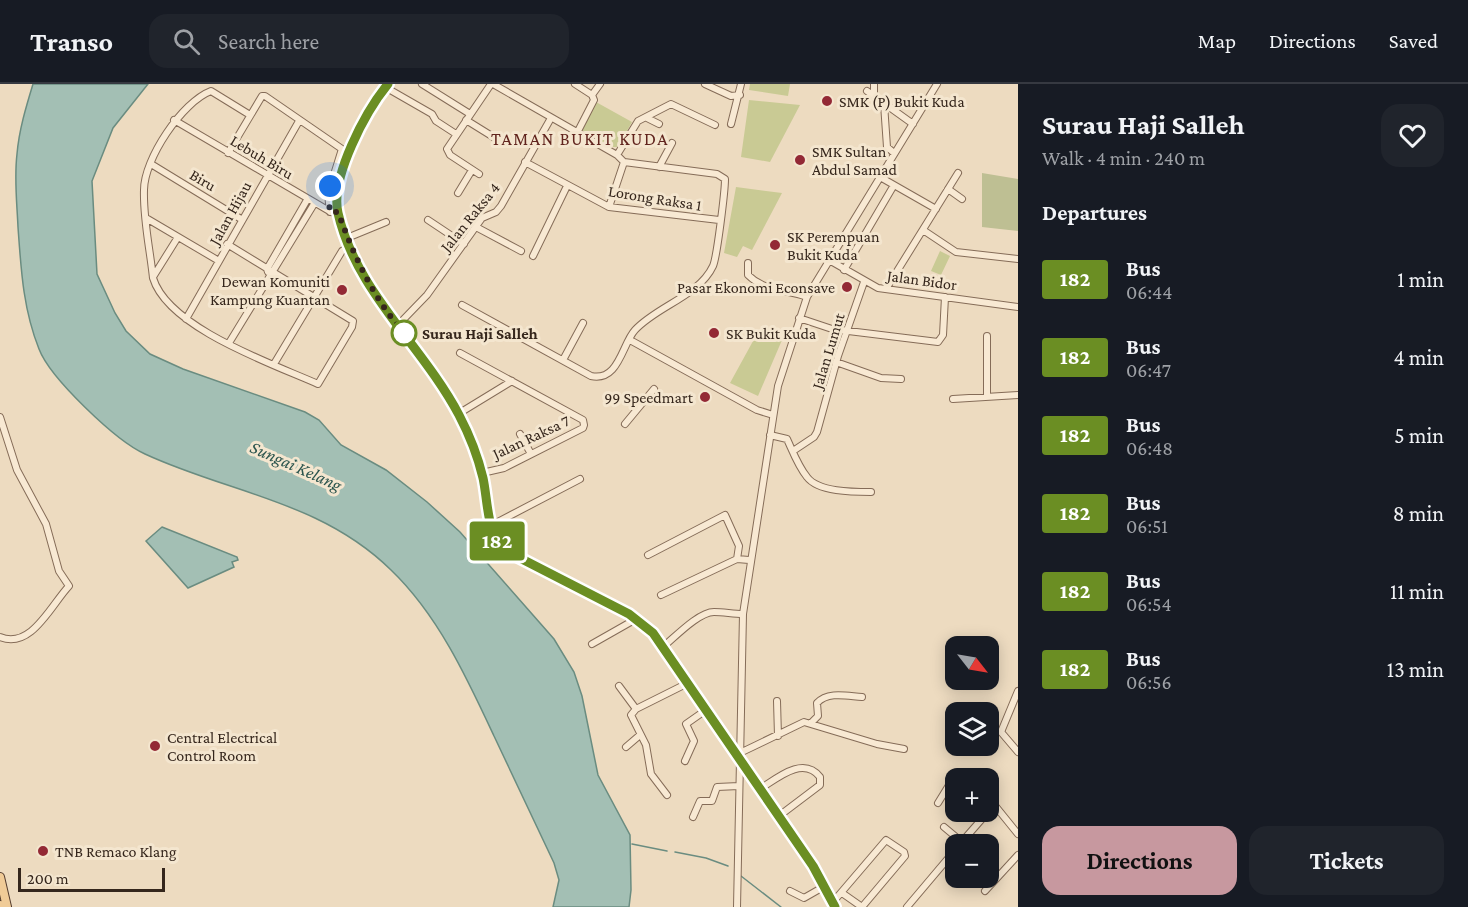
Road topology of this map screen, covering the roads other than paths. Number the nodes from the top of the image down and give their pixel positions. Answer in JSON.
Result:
{"nodes":[{"id":1,"x":422,"y":84,"type":"edge"},
{"id":2,"x":492,"y":84,"type":"edge"},
{"id":3,"x":576,"y":84,"type":"edge"},
{"id":4,"x":600,"y":84,"type":"edge"},
{"id":5,"x":705,"y":84,"type":"edge"},
{"id":6,"x":741,"y":84,"type":"edge"},
{"id":7,"x":874,"y":84,"type":"edge"},
{"id":8,"x":937,"y":84,"type":"edge"},
{"id":9,"x":387,"y":86,"type":"edge"},
{"id":10,"x":867,"y":91,"type":"dead end"},
{"id":11,"x":592,"y":95,"type":"junction"},
{"id":12,"x":740,"y":95,"type":"junction"},
{"id":13,"x":874,"y":97,"type":"junction"},
{"id":14,"x":884,"y":104,"type":"junction"},
{"id":15,"x":250,"y":115,"type":"junction"},
{"id":16,"x":468,"y":117,"type":"junction"},
{"id":17,"x":551,"y":118,"type":"junction"},
{"id":18,"x":647,"y":118,"type":"junction"},
{"id":19,"x":174,"y":120,"type":"junction"},
{"id":20,"x":299,"y":121,"type":"junction"},
{"id":21,"x":659,"y":124,"type":"dead end"},
{"id":22,"x":731,"y":124,"type":"dead end"},
{"id":23,"x":913,"y":124,"type":"junction"},
{"id":24,"x":715,"y":125,"type":"dead end"},
{"id":25,"x":577,"y":133,"type":"junction"},
{"id":26,"x":456,"y":134,"type":"junction"},
{"id":27,"x":495,"y":138,"type":"dead end"},
{"id":28,"x":672,"y":143,"type":"dead end"},
{"id":29,"x":228,"y":153,"type":"junction"},
{"id":30,"x":894,"y":153,"type":"junction"},
{"id":31,"x":617,"y":155,"type":"junction"},
{"id":32,"x":525,"y":162,"type":"junction"},
{"id":33,"x":624,"y":162,"type":"junction"},
{"id":34,"x":151,"y":164,"type":"junction"},
{"id":35,"x":659,"y":167,"type":"junction"},
{"id":36,"x":472,"y":170,"type":"junction"},
{"id":37,"x":958,"y":173,"type":"dead end"},
{"id":38,"x":478,"y":174,"type":"dead end"},
{"id":39,"x":266,"y":175,"type":"junction"},
{"id":40,"x":880,"y":177,"type":"junction"},
{"id":41,"x":894,"y":185,"type":"junction"},
{"id":42,"x":567,"y":186,"type":"junction"},
{"id":43,"x":948,"y":189,"type":"junction"},
{"id":44,"x":458,"y":193,"type":"dead end"},
{"id":45,"x":962,"y":199,"type":"dead end"},
{"id":46,"x":307,"y":200,"type":"junction"},
{"id":47,"x":314,"y":204,"type":"junction"},
{"id":48,"x":609,"y":207,"type":"junction"},
{"id":49,"x":936,"y":209,"type":"junction"},
{"id":50,"x":330,"y":212,"type":"junction"},
{"id":51,"x":338,"y":212,"type":"junction"},
{"id":52,"x":146,"y":218,"type":"junction"},
{"id":53,"x":242,"y":219,"type":"junction"},
{"id":54,"x":428,"y":220,"type":"dead end"},
{"id":55,"x":719,"y":220,"type":"junction"},
{"id":56,"x":386,"y":222,"type":"dead end"},
{"id":57,"x":476,"y":227,"type":"junction"},
{"id":58,"x":923,"y":230,"type":"junction"},
{"id":59,"x":178,"y":237,"type":"junction"},
{"id":60,"x":347,"y":238,"type":"junction"},
{"id":61,"x":227,"y":244,"type":"junction"},
{"id":62,"x":464,"y":244,"type":"junction"},
{"id":63,"x":350,"y":246,"type":"junction"},
{"id":64,"x":521,"y":251,"type":"dead end"},
{"id":65,"x":533,"y":256,"type":"dead end"},
{"id":66,"x":1018,"y":259,"type":"edge"},
{"id":67,"x":829,"y":260,"type":"junction"},
{"id":68,"x":219,"y":261,"type":"junction"},
{"id":69,"x":748,"y":263,"type":"dead end"},
{"id":70,"x":844,"y":270,"type":"junction"},
{"id":71,"x":270,"y":272,"type":"junction"},
{"id":72,"x":153,"y":278,"type":"junction"},
{"id":73,"x":864,"y":282,"type":"junction"},
{"id":74,"x":886,"y":289,"type":"junction"},
{"id":75,"x":313,"y":297,"type":"junction"},
{"id":76,"x":807,"y":297,"type":"junction"},
{"id":77,"x":945,"y":297,"type":"junction"},
{"id":78,"x":462,"y":305,"type":"dead end"},
{"id":79,"x":1018,"y":307,"type":"edge"},
{"id":80,"x":799,"y":318,"type":"junction"},
{"id":81,"x":186,"y":319,"type":"junction"},
{"id":82,"x":583,"y":323,"type":"dead end"},
{"id":83,"x":398,"y":325,"type":"junction"},
{"id":84,"x":847,"y":330,"type":"junction"},
{"id":85,"x":987,"y":336,"type":"dead end"},
{"id":86,"x":630,"y":340,"type":"junction"},
{"id":87,"x":229,"y":343,"type":"junction"},
{"id":88,"x":460,"y":353,"type":"dead end"},
{"id":89,"x":563,"y":360,"type":"junction"},
{"id":90,"x":836,"y":362,"type":"junction"},
{"id":91,"x":274,"y":364,"type":"junction"},
{"id":92,"x":902,"y":379,"type":"dead end"},
{"id":93,"x":512,"y":381,"type":"junction"},
{"id":94,"x":654,"y":388,"type":"dead end"},
{"id":95,"x":1018,"y":395,"type":"edge"},
{"id":96,"x":987,"y":397,"type":"junction"},
{"id":97,"x":953,"y":399,"type":"dead end"},
{"id":98,"x":458,"y":414,"type":"junction"},
{"id":99,"x":772,"y":415,"type":"junction"},
{"id":100,"x":0,"y":417,"type":"edge"},
{"id":101,"x":625,"y":424,"type":"dead end"},
{"id":102,"x":520,"y":434,"type":"dead end"},
{"id":103,"x":770,"y":435,"type":"junction"},
{"id":104,"x":793,"y":451,"type":"junction"},
{"id":105,"x":531,"y":454,"type":"junction"},
{"id":106,"x":482,"y":473,"type":"junction"},
{"id":107,"x":580,"y":479,"type":"dead end"},
{"id":108,"x":870,"y":492,"type":"dead end"},
{"id":109,"x":492,"y":525,"type":"junction"},
{"id":110,"x":648,"y":555,"type":"dead end"},
{"id":111,"x":737,"y":559,"type":"junction"},
{"id":112,"x":749,"y":560,"type":"junction"},
{"id":113,"x":661,"y":595,"type":"dead end"},
{"id":114,"x":743,"y":614,"type":"junction"},
{"id":115,"x":636,"y":619,"type":"junction"},
{"id":116,"x":0,"y":637,"type":"edge"},
{"id":117,"x":592,"y":644,"type":"dead end"},
{"id":118,"x":664,"y":646,"type":"junction"},
{"id":119,"x":688,"y":683,"type":"junction"},
{"id":120,"x":619,"y":687,"type":"dead end"},
{"id":121,"x":1018,"y":691,"type":"edge"},
{"id":122,"x":862,"y":697,"type":"dead end"},
{"id":123,"x":777,"y":701,"type":"dead end"},
{"id":124,"x":636,"y":709,"type":"junction"},
{"id":125,"x":706,"y":710,"type":"junction"},
{"id":126,"x":811,"y":723,"type":"junction"},
{"id":127,"x":742,"y":727,"type":"junction"},
{"id":128,"x":640,"y":735,"type":"junction"},
{"id":129,"x":741,"y":736,"type":"junction"},
{"id":130,"x":778,"y":736,"type":"junction"},
{"id":131,"x":730,"y":744,"type":"junction"},
{"id":132,"x":626,"y":747,"type":"dead end"},
{"id":133,"x":904,"y":748,"type":"dead end"},
{"id":134,"x":744,"y":751,"type":"junction"},
{"id":135,"x":1018,"y":752,"type":"edge"},
{"id":136,"x":685,"y":761,"type":"dead end"},
{"id":137,"x":741,"y":761,"type":"junction"},
{"id":138,"x":754,"y":781,"type":"junction"},
{"id":139,"x":740,"y":786,"type":"junction"},
{"id":140,"x":760,"y":789,"type":"junction"},
{"id":141,"x":945,"y":792,"type":"edge"},
{"id":142,"x":667,"y":795,"type":"dead end"},
{"id":143,"x":938,"y":803,"type":"dead end"},
{"id":144,"x":999,"y":808,"type":"edge"},
{"id":145,"x":779,"y":816,"type":"junction"},
{"id":146,"x":693,"y":817,"type":"dead end"},
{"id":147,"x":979,"y":822,"type":"edge"},
{"id":148,"x":944,"y":827,"type":"dead end"},
{"id":149,"x":951,"y":834,"type":"edge"},
{"id":150,"x":969,"y":834,"type":"edge"},
{"id":151,"x":1018,"y":834,"type":"edge"},
{"id":152,"x":1018,"y":855,"type":"edge"},
{"id":153,"x":945,"y":862,"type":"edge"},
{"id":154,"x":0,"y":878,"type":"edge"},
{"id":155,"x":825,"y":886,"type":"junction"},
{"id":156,"x":790,"y":891,"type":"dead end"},
{"id":157,"x":985,"y":891,"type":"dead end"},
{"id":158,"x":842,"y":893,"type":"junction"},
{"id":159,"x":4,"y":905,"type":"edge"},
{"id":160,"x":834,"y":905,"type":"edge"},
{"id":161,"x":737,"y":907,"type":"edge"},
{"id":162,"x":907,"y":907,"type":"edge"}],
"edges":[{"from":1,"to":16,"type":"street"},
{"from":2,"to":16,"type":"street"},
{"from":2,"to":17,"type":"street"},
{"from":3,"to":11,"type":"street"},
{"from":4,"to":11,"type":"street"},
{"from":5,"to":12,"type":"street"},
{"from":6,"to":12,"type":"street"},
{"from":7,"to":13,"type":"street"},
{"from":8,"to":23,"type":"street"},
{"from":9,"to":26,"type":"street"},
{"from":9,"to":51,"type":"street"},
{"from":10,"to":13,"type":"street"},
{"from":11,"to":25,"type":"street"},
{"from":12,"to":22,"type":"street"},
{"from":13,"to":14,"type":"street"},
{"from":14,"to":23,"type":"street"},
{"from":14,"to":30,"type":"street"},
{"from":15,"to":19,"type":"street"},
{"from":15,"to":20,"type":"street"},
{"from":15,"to":29,"type":"street"},
{"from":16,"to":26,"type":"street"},
{"from":16,"to":27,"type":"street"},
{"from":17,"to":25,"type":"street"},
{"from":17,"to":32,"type":"street","name":"Jalan Raksa 4"},
{"from":18,"to":21,"type":"street"},
{"from":18,"to":24,"type":"street"},
{"from":18,"to":31,"type":"street"},
{"from":19,"to":29,"type":"street","name":"Lebuh Biru"},
{"from":19,"to":34,"type":"street"},
{"from":20,"to":39,"type":"street","name":"Jalan Hijau"},
{"from":20,"to":50,"type":"street"},
{"from":23,"to":30,"type":"street"},
{"from":25,"to":31,"type":"street"},
{"from":26,"to":36,"type":"street"},
{"from":28,"to":35,"type":"street"},
{"from":29,"to":39,"type":"street","name":"Lebuh Biru"},
{"from":30,"to":40,"type":"street"},
{"from":31,"to":33,"type":"street"},
{"from":32,"to":42,"type":"street","name":"Lorong Raksa 1"},
{"from":32,"to":57,"type":"street","name":"Jalan Raksa 4"},
{"from":33,"to":35,"type":"street"},
{"from":33,"to":48,"type":"street"},
{"from":34,"to":52,"type":"street"},
{"from":34,"to":53,"type":"street","name":"Biru"},
{"from":35,"to":55,"type":"street"},
{"from":36,"to":38,"type":"street"},
{"from":36,"to":44,"type":"street"},
{"from":37,"to":43,"type":"street"},
{"from":39,"to":46,"type":"street","name":"Lebuh Biru"},
{"from":39,"to":53,"type":"street","name":"Jalan Hijau"},
{"from":40,"to":41,"type":"street"},
{"from":40,"to":67,"type":"street"},
{"from":41,"to":49,"type":"street"},
{"from":41,"to":70,"type":"street"},
{"from":42,"to":48,"type":"street","name":"Lorong Raksa 1"},
{"from":42,"to":65,"type":"street"},
{"from":43,"to":45,"type":"street"},
{"from":43,"to":49,"type":"street"},
{"from":46,"to":47,"type":"street","name":"Lebuh Biru"},
{"from":46,"to":71,"type":"street"},
{"from":47,"to":50,"type":"street","name":"Lebuh Biru"},
{"from":47,"to":71,"type":"street"},
{"from":48,"to":55,"type":"street","name":"Lorong Raksa 1"},
{"from":49,"to":58,"type":"street"},
{"from":50,"to":51,"type":"street","name":"Lebuh Biru"},
{"from":51,"to":60,"type":"street"},
{"from":52,"to":59,"type":"street"},
{"from":52,"to":72,"type":"street"},
{"from":53,"to":61,"type":"street","name":"Jalan Hijau"},
{"from":54,"to":62,"type":"street"},
{"from":55,"to":86,"type":"street"},
{"from":56,"to":60,"type":"street"},
{"from":57,"to":62,"type":"street","name":"Jalan Raksa 4"},
{"from":57,"to":64,"type":"street"},
{"from":58,"to":66,"type":"street"},
{"from":58,"to":74,"type":"street"},
{"from":59,"to":68,"type":"street"},
{"from":59,"to":72,"type":"street"},
{"from":60,"to":63,"type":"street"},
{"from":61,"to":68,"type":"street","name":"Jalan Hijau"},
{"from":61,"to":71,"type":"street"},
{"from":62,"to":83,"type":"street","name":"Jalan Raksa 4"},
{"from":63,"to":75,"type":"street"},
{"from":63,"to":83,"type":"street"},
{"from":67,"to":70,"type":"street","name":"Jalan Bidor"},
{"from":67,"to":76,"type":"street"},
{"from":68,"to":81,"type":"street","name":"Jalan Hijau"},
{"from":69,"to":76,"type":"street"},
{"from":70,"to":73,"type":"street","name":"Jalan Bidor"},
{"from":71,"to":75,"type":"street"},
{"from":71,"to":87,"type":"street"},
{"from":72,"to":81,"type":"street"},
{"from":73,"to":74,"type":"street","name":"Jalan Bidor"},
{"from":73,"to":84,"type":"street","name":"Jalan Lumut"},
{"from":74,"to":77,"type":"street","name":"Jalan Bidor"},
{"from":75,"to":91,"type":"street"},
{"from":75,"to":91,"type":"street"},
{"from":76,"to":80,"type":"street"},
{"from":77,"to":79,"type":"street","name":"Jalan Bidor"},
{"from":77,"to":84,"type":"street"},
{"from":78,"to":89,"type":"street"},
{"from":80,"to":84,"type":"street"},
{"from":80,"to":99,"type":"street"},
{"from":81,"to":87,"type":"street"},
{"from":82,"to":89,"type":"street"},
{"from":83,"to":98,"type":"street"},
{"from":84,"to":90,"type":"street","name":"Jalan Lumut"},
{"from":85,"to":96,"type":"street"},
{"from":86,"to":89,"type":"street"},
{"from":86,"to":99,"type":"street"},
{"from":87,"to":91,"type":"street"},
{"from":88,"to":93,"type":"street"},
{"from":90,"to":92,"type":"street"},
{"from":90,"to":104,"type":"street","name":"Jalan Lumut"},
{"from":93,"to":98,"type":"street"},
{"from":93,"to":105,"type":"street","name":"Jalan Raksa 7"},
{"from":94,"to":101,"type":"street"},
{"from":95,"to":96,"type":"street"},
{"from":96,"to":97,"type":"street"},
{"from":98,"to":106,"type":"street"},
{"from":99,"to":103,"type":"street"},
{"from":100,"to":116,"type":"street"},
{"from":102,"to":105,"type":"street"},
{"from":103,"to":104,"type":"street"},
{"from":103,"to":112,"type":"street"},
{"from":104,"to":108,"type":"street"},
{"from":105,"to":106,"type":"street","name":"Jalan Raksa 7"},
{"from":106,"to":109,"type":"street"},
{"from":107,"to":109,"type":"street"},
{"from":109,"to":115,"type":"street"},
{"from":110,"to":111,"type":"street"},
{"from":111,"to":112,"type":"street"},
{"from":111,"to":113,"type":"street"},
{"from":112,"to":114,"type":"street"},
{"from":114,"to":118,"type":"street"},
{"from":114,"to":127,"type":"street"},
{"from":115,"to":117,"type":"street"},
{"from":115,"to":118,"type":"street"},
{"from":118,"to":119,"type":"street"},
{"from":119,"to":124,"type":"street"},
{"from":119,"to":125,"type":"street"},
{"from":120,"to":124,"type":"street"},
{"from":121,"to":135,"type":"street"},
{"from":122,"to":126,"type":"street"},
{"from":123,"to":130,"type":"street"},
{"from":124,"to":128,"type":"street"},
{"from":125,"to":131,"type":"street"},
{"from":125,"to":136,"type":"street"},
{"from":126,"to":130,"type":"street"},
{"from":126,"to":133,"type":"street"},
{"from":127,"to":129,"type":"street"},
{"from":127,"to":134,"type":"street"},
{"from":128,"to":132,"type":"street"},
{"from":128,"to":142,"type":"street"},
{"from":129,"to":131,"type":"street"},
{"from":129,"to":137,"type":"street"},
{"from":130,"to":134,"type":"street"},
{"from":131,"to":137,"type":"street"},
{"from":134,"to":137,"type":"street"},
{"from":137,"to":138,"type":"street"},
{"from":137,"to":139,"type":"street"},
{"from":138,"to":139,"type":"street"},
{"from":138,"to":140,"type":"street"},
{"from":139,"to":146,"type":"street"},
{"from":139,"to":161,"type":"street"},
{"from":140,"to":145,"type":"street"},
{"from":140,"to":145,"type":"street"},
{"from":141,"to":143,"type":"street"},
{"from":144,"to":151,"type":"street"},
{"from":145,"to":155,"type":"street"},
{"from":147,"to":150,"type":"street"},
{"from":148,"to":149,"type":"street"},
{"from":152,"to":157,"type":"street"},
{"from":153,"to":162,"type":"street"},
{"from":154,"to":159,"type":"main road"},
{"from":155,"to":156,"type":"street"},
{"from":155,"to":160,"type":"street"},
{"from":158,"to":158,"type":"street"},
{"from":158,"to":160,"type":"street"}]}
